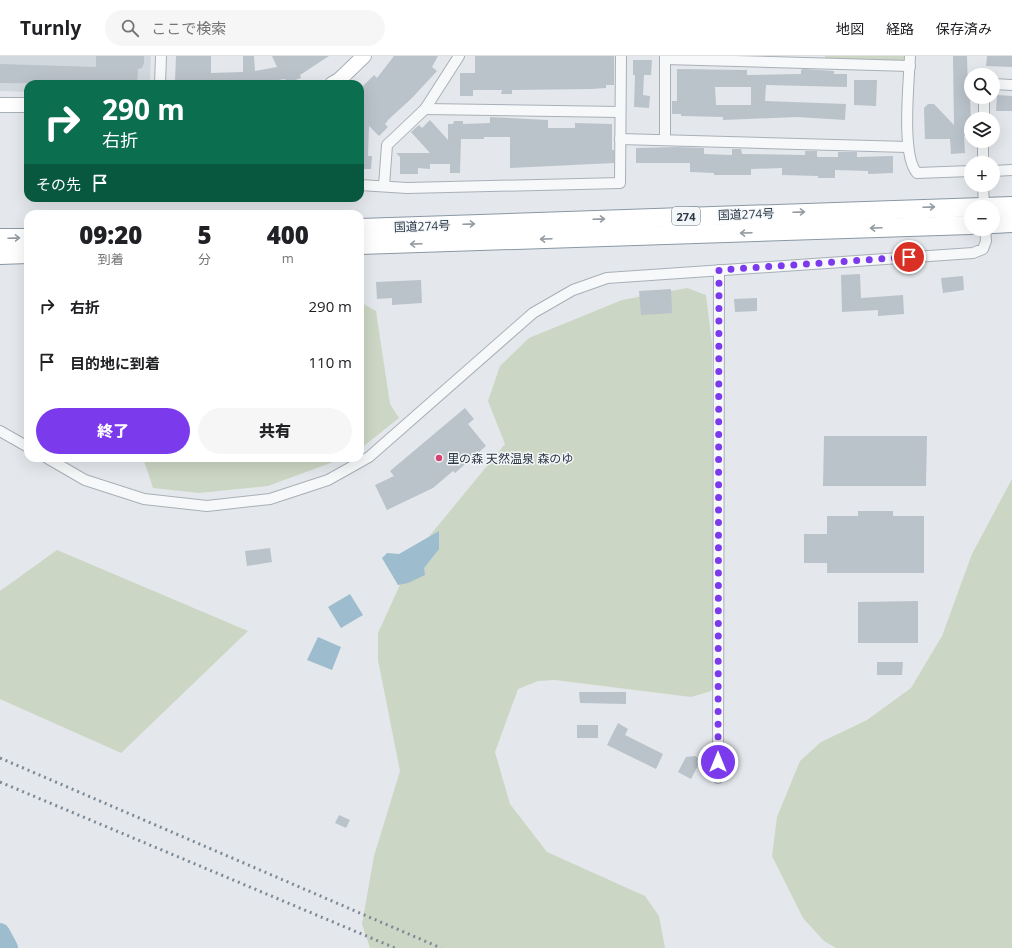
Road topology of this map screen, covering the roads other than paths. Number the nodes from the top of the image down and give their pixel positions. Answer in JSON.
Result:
{"nodes":[{"id":1,"x":160,"y":56,"type":"edge"},
{"id":2,"x":364,"y":56,"type":"edge"},
{"id":3,"x":459,"y":56,"type":"edge"},
{"id":4,"x":621,"y":56,"type":"edge"},
{"id":5,"x":665,"y":57,"type":"edge"},
{"id":6,"x":825,"y":60,"type":"edge"},
{"id":7,"x":910,"y":61,"type":"edge"},
{"id":8,"x":160,"y":80,"type":"edge"},
{"id":9,"x":337,"y":80,"type":"edge"},
{"id":10,"x":1000,"y":84,"type":"edge"},
{"id":11,"x":1012,"y":85,"type":"edge"},
{"id":12,"x":0,"y":105,"type":"edge"},
{"id":13,"x":24,"y":105,"type":"edge"},
{"id":14,"x":425,"y":109,"type":"junction"},
{"id":15,"x":620,"y":112,"type":"junction"},
{"id":16,"x":620,"y":139,"type":"junction"},
{"id":17,"x":665,"y":139,"type":"junction"},
{"id":18,"x":908,"y":147,"type":"junction"},
{"id":19,"x":1012,"y":170,"type":"edge"},
{"id":20,"x":964,"y":171,"type":"edge"},
{"id":21,"x":1000,"y":171,"type":"edge"},
{"id":22,"x":364,"y":185,"type":"edge"},
{"id":23,"x":384,"y":186,"type":"junction"},
{"id":24,"x":1000,"y":206,"type":"edge"},
{"id":25,"x":1012,"y":206,"type":"edge"},
{"id":26,"x":964,"y":207,"type":"edge"},
{"id":27,"x":1012,"y":223,"type":"edge"},
{"id":28,"x":1000,"y":224,"type":"edge"},
{"id":29,"x":964,"y":225,"type":"edge"},
{"id":30,"x":364,"y":228,"type":"edge"},
{"id":31,"x":986,"y":236,"type":"edge"},
{"id":32,"x":0,"y":238,"type":"edge"},
{"id":33,"x":24,"y":238,"type":"edge"},
{"id":34,"x":364,"y":245,"type":"edge"},
{"id":35,"x":24,"y":254,"type":"edge"},
{"id":36,"x":0,"y":255,"type":"edge"},
{"id":37,"x":719,"y":270,"type":"junction"},
{"id":38,"x":0,"y":431,"type":"edge"},
{"id":39,"x":24,"y":445,"type":"edge"},
{"id":40,"x":364,"y":459,"type":"edge"},
{"id":41,"x":54,"y":462,"type":"edge"},
{"id":42,"x":359,"y":462,"type":"edge"},
{"id":43,"x":718,"y":778,"type":"dead end"}],
"edges":[{"from":1,"to":8,"type":"street"},
{"from":2,"to":9,"type":"street"},
{"from":3,"to":14,"type":"street"},
{"from":4,"to":15,"type":"street"},
{"from":5,"to":6,"type":"street"},
{"from":5,"to":17,"type":"street"},
{"from":6,"to":7,"type":"street"},
{"from":7,"to":18,"type":"street"},
{"from":10,"to":11,"type":"street"},
{"from":12,"to":13,"type":"street"},
{"from":14,"to":15,"type":"street"},
{"from":14,"to":23,"type":"street"},
{"from":15,"to":16,"type":"street"},
{"from":16,"to":17,"type":"street"},
{"from":16,"to":23,"type":"street"},
{"from":17,"to":18,"type":"street"},
{"from":18,"to":20,"type":"street"},
{"from":19,"to":21,"type":"street"},
{"from":22,"to":23,"type":"street"},
{"from":24,"to":25,"type":"highway","name":"国道274号","number":"274"},
{"from":30,"to":26,"type":"highway","name":"国道274号","number":"274","one_way":true},
{"from":27,"to":28,"type":"highway"},
{"from":29,"to":34,"type":"highway","name":"国道274号","number":"274","one_way":true},
{"from":31,"to":37,"type":"street"},
{"from":32,"to":33,"type":"highway","one_way":true},
{"from":35,"to":36,"type":"highway"},
{"from":37,"to":40,"type":"street"},
{"from":37,"to":43,"type":"street"},
{"from":38,"to":39,"type":"street"},
{"from":41,"to":42,"type":"street"}]}
